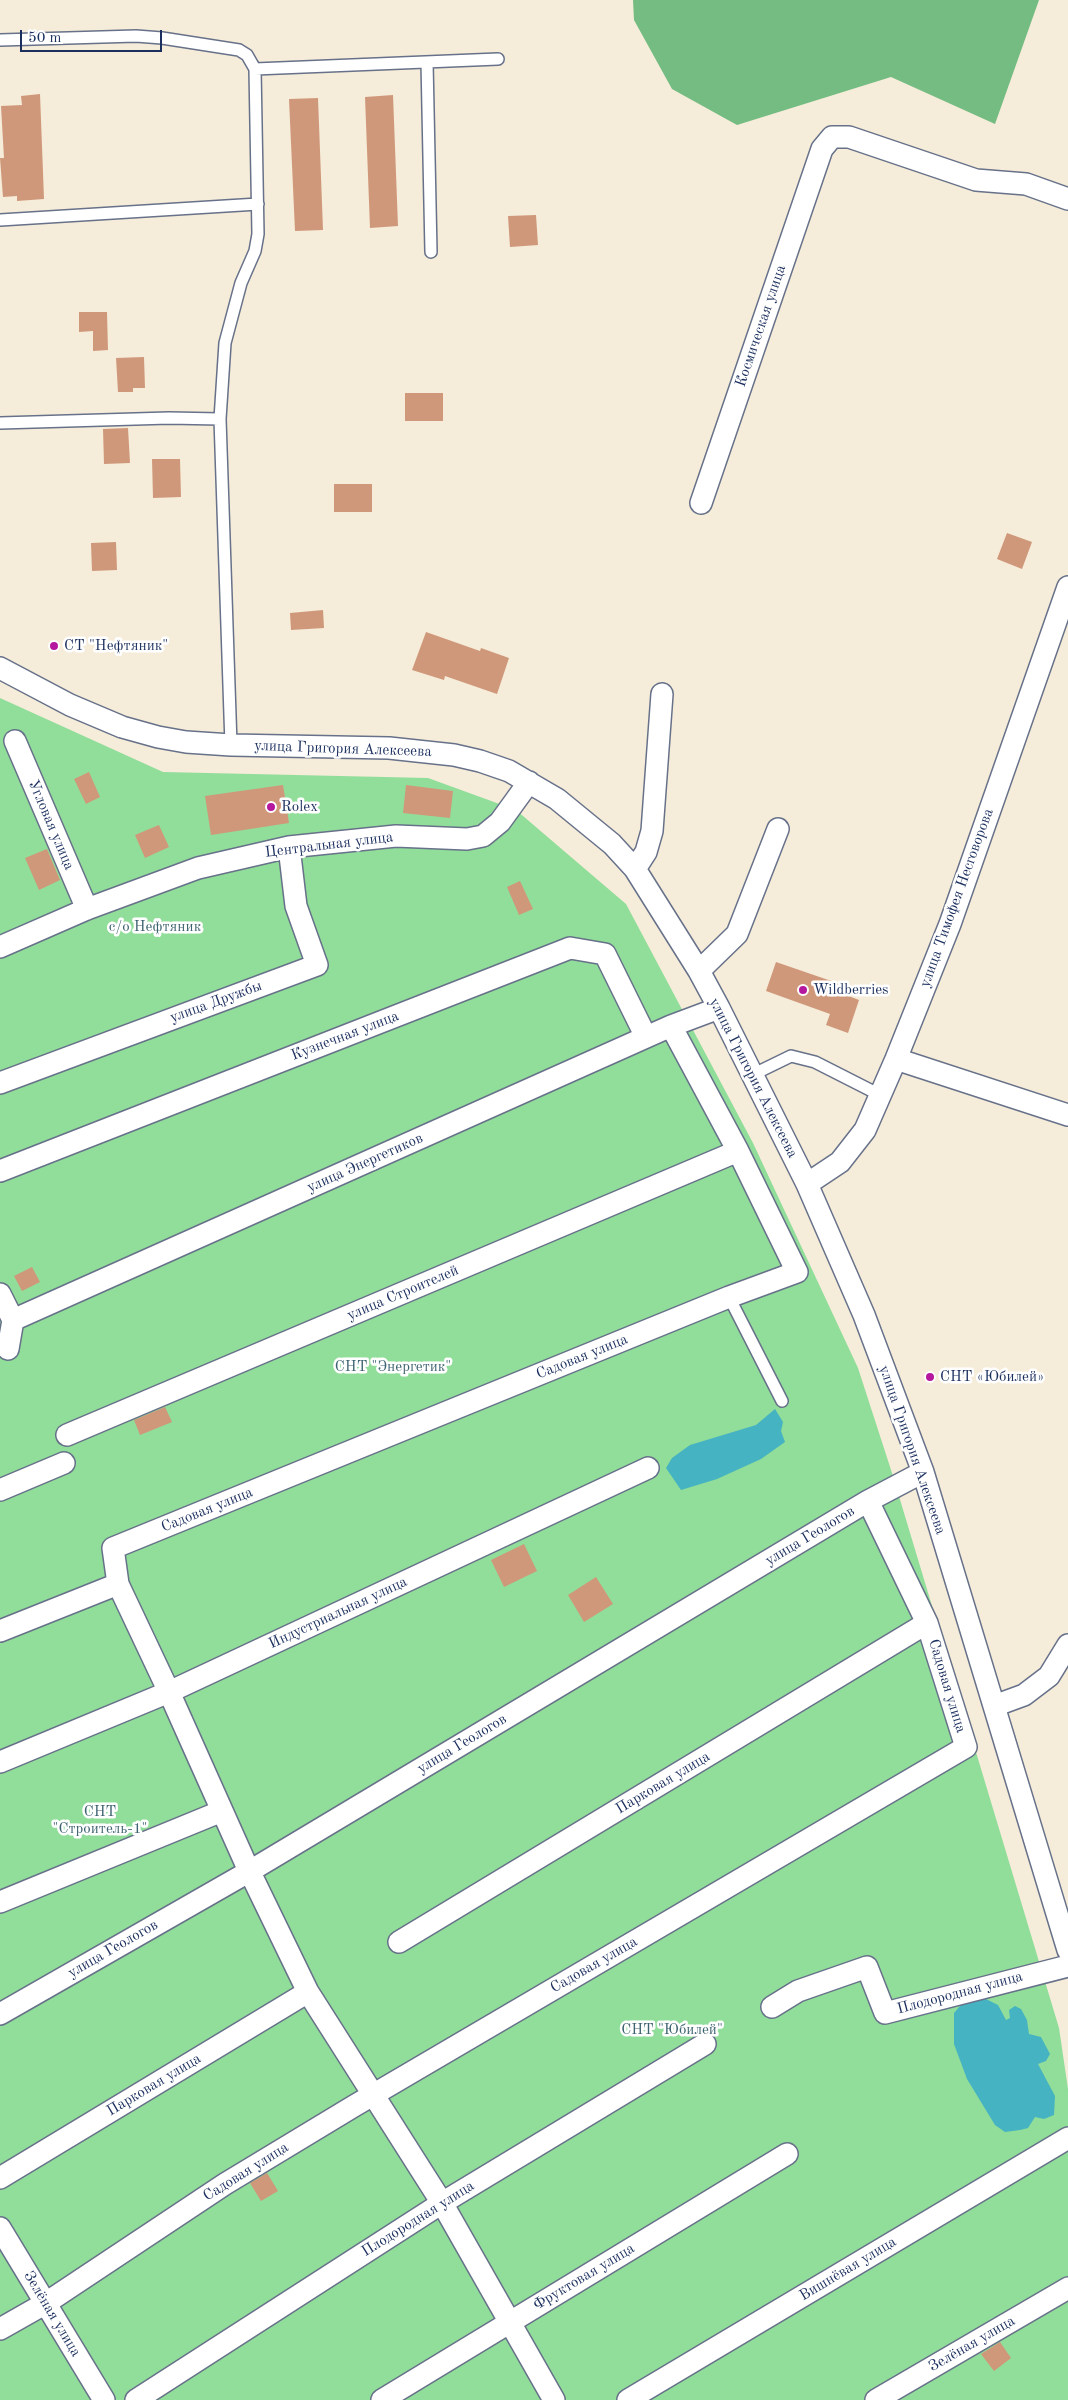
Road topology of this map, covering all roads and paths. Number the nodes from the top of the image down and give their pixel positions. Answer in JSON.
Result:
{"nodes":[{"id":1,"x":0,"y":40,"type":"edge"},
{"id":2,"x":498,"y":59,"type":"dead end"},
{"id":3,"x":427,"y":62,"type":"junction"},
{"id":4,"x":255,"y":69,"type":"junction"},
{"id":5,"x":1068,"y":199,"type":"edge"},
{"id":6,"x":258,"y":204,"type":"junction"},
{"id":7,"x":0,"y":220,"type":"edge"},
{"id":8,"x":431,"y":252,"type":"dead end"},
{"id":9,"x":220,"y":419,"type":"junction"},
{"id":10,"x":0,"y":423,"type":"edge"},
{"id":11,"x":701,"y":503,"type":"dead end"},
{"id":12,"x":1068,"y":587,"type":"edge"},
{"id":13,"x":0,"y":668,"type":"edge"},
{"id":14,"x":662,"y":694,"type":"dead end"},
{"id":15,"x":15,"y":741,"type":"dead end"},
{"id":16,"x":231,"y":744,"type":"junction"},
{"id":17,"x":529,"y":782,"type":"junction"},
{"id":18,"x":778,"y":829,"type":"dead end"},
{"id":19,"x":289,"y":847,"type":"junction"},
{"id":20,"x":635,"y":869,"type":"junction"},
{"id":21,"x":87,"y":909,"type":"junction"},
{"id":22,"x":0,"y":947,"type":"edge"},
{"id":23,"x":699,"y":971,"type":"junction"},
{"id":24,"x":719,"y":1008,"type":"junction"},
{"id":25,"x":670,"y":1026,"type":"junction"},
{"id":26,"x":646,"y":1037,"type":"junction"},
{"id":27,"x":896,"y":1059,"type":"junction"},
{"id":28,"x":752,"y":1075,"type":"junction"},
{"id":29,"x":0,"y":1083,"type":"edge"},
{"id":30,"x":880,"y":1096,"type":"junction"},
{"id":31,"x":1068,"y":1115,"type":"edge"},
{"id":32,"x":738,"y":1151,"type":"junction"},
{"id":33,"x":0,"y":1171,"type":"edge"},
{"id":34,"x":806,"y":1184,"type":"junction"},
{"id":35,"x":0,"y":1294,"type":"edge"},
{"id":36,"x":729,"y":1297,"type":"junction"},
{"id":37,"x":13,"y":1320,"type":"junction"},
{"id":38,"x":4,"y":1350,"type":"edge"},
{"id":39,"x":782,"y":1401,"type":"dead end"},
{"id":40,"x":648,"y":1468,"type":"dead end"},
{"id":41,"x":923,"y":1472,"type":"junction"},
{"id":42,"x":0,"y":1490,"type":"edge"},
{"id":43,"x":868,"y":1501,"type":"junction"},
{"id":44,"x":118,"y":1584,"type":"junction"},
{"id":45,"x":927,"y":1623,"type":"junction"},
{"id":46,"x":0,"y":1631,"type":"edge"},
{"id":47,"x":1068,"y":1645,"type":"edge"},
{"id":48,"x":169,"y":1692,"type":"junction"},
{"id":49,"x":994,"y":1706,"type":"junction"},
{"id":50,"x":0,"y":1762,"type":"edge"},
{"id":51,"x":222,"y":1811,"type":"junction"},
{"id":52,"x":248,"y":1866,"type":"junction"},
{"id":53,"x":0,"y":1902,"type":"edge"},
{"id":54,"x":399,"y":1942,"type":"dead end"},
{"id":55,"x":1068,"y":1950,"type":"edge"},
{"id":56,"x":1068,"y":1966,"type":"edge"},
{"id":57,"x":308,"y":1992,"type":"junction"},
{"id":58,"x":772,"y":2007,"type":"dead end"},
{"id":59,"x":0,"y":2014,"type":"edge"},
{"id":60,"x":705,"y":2044,"type":"dead end"},
{"id":61,"x":374,"y":2095,"type":"junction"},
{"id":62,"x":1068,"y":2138,"type":"edge"},
{"id":63,"x":787,"y":2154,"type":"dead end"},
{"id":64,"x":0,"y":2178,"type":"edge"},
{"id":65,"x":442,"y":2203,"type":"junction"},
{"id":66,"x":0,"y":2228,"type":"edge"},
{"id":67,"x":1068,"y":2288,"type":"edge"},
{"id":68,"x":46,"y":2303,"type":"junction"},
{"id":69,"x":509,"y":2322,"type":"junction"},
{"id":70,"x":0,"y":2329,"type":"edge"},
{"id":71,"x":104,"y":2400,"type":"edge"},
{"id":72,"x":136,"y":2400,"type":"edge"},
{"id":73,"x":382,"y":2400,"type":"edge"},
{"id":74,"x":554,"y":2400,"type":"edge"},
{"id":75,"x":628,"y":2400,"type":"edge"},
{"id":76,"x":876,"y":2400,"type":"edge"}],
"edges":[{"from":1,"to":4,"type":"lane"},
{"from":2,"to":3,"type":"lane"},
{"from":3,"to":4,"type":"lane"},
{"from":3,"to":8,"type":"lane"},
{"from":4,"to":6,"type":"lane"},
{"from":5,"to":11,"type":"street","name":"Космическая улица"},
{"from":6,"to":7,"type":"lane"},
{"from":6,"to":9,"type":"lane"},
{"from":9,"to":10,"type":"lane"},
{"from":9,"to":16,"type":"lane"},
{"from":12,"to":27,"type":"street","name":"улица Тимофея Несговорова"},
{"from":13,"to":16,"type":"street","name":"улица Григория Алексеева"},
{"from":14,"to":20,"type":"street"},
{"from":15,"to":21,"type":"street","name":"Угловая улица"},
{"from":16,"to":17,"type":"street","name":"улица Григория Алексеева"},
{"from":17,"to":19,"type":"street","name":"Центральная улица"},
{"from":17,"to":20,"type":"street","name":"улица Григория Алексеева"},
{"from":18,"to":23,"type":"street"},
{"from":19,"to":21,"type":"street","name":"Центральная улица"},
{"from":19,"to":29,"type":"street","name":"улица Дружбы"},
{"from":20,"to":23,"type":"street","name":"улица Григория Алексеева"},
{"from":21,"to":22,"type":"street","name":"Центральная улица"},
{"from":23,"to":24,"type":"street","name":"улица Григория Алексеева"},
{"from":24,"to":25,"type":"street","name":"улица Энергетиков"},
{"from":24,"to":28,"type":"street","name":"улица Григория Алексеева"},
{"from":25,"to":26,"type":"street","name":"улица Энергетиков"},
{"from":25,"to":32,"type":"street","name":"Садовая улица"},
{"from":26,"to":33,"type":"street","name":"Кузнечная улица"},
{"from":26,"to":37,"type":"street","name":"улица Энергетиков"},
{"from":27,"to":30,"type":"street","name":"улица Тимофея Несговорова"},
{"from":27,"to":31,"type":"street"},
{"from":28,"to":30,"type":"lane"},
{"from":28,"to":34,"type":"street","name":"улица Григория Алексеева"},
{"from":30,"to":34,"type":"street","name":"улица Тимофея Несговорова"},
{"from":32,"to":36,"type":"street","name":"Садовая улица"},
{"from":32,"to":42,"type":"street","name":"улица Строителей"},
{"from":34,"to":41,"type":"street","name":"улица Григория Алексеева"},
{"from":35,"to":37,"type":"street"},
{"from":36,"to":39,"type":"lane"},
{"from":36,"to":44,"type":"street","name":"Садовая улица"},
{"from":37,"to":38,"type":"street"},
{"from":40,"to":48,"type":"street","name":"Индустриальная улица"},
{"from":41,"to":43,"type":"street","name":"улица Геологов"},
{"from":41,"to":49,"type":"street","name":"улица Григория Алексеева"},
{"from":43,"to":45,"type":"street","name":"Садовая улица"},
{"from":43,"to":52,"type":"street","name":"улица Геологов"},
{"from":44,"to":46,"type":"street"},
{"from":44,"to":48,"type":"street"},
{"from":45,"to":54,"type":"street","name":"Парковая улица"},
{"from":45,"to":61,"type":"street","name":"Садовая улица"},
{"from":47,"to":49,"type":"street"},
{"from":48,"to":50,"type":"street"},
{"from":48,"to":51,"type":"street"},
{"from":49,"to":55,"type":"street","name":"улица Григория Алексеева"},
{"from":51,"to":52,"type":"street"},
{"from":51,"to":53,"type":"street"},
{"from":52,"to":57,"type":"street"},
{"from":52,"to":59,"type":"street","name":"улица Геологов"},
{"from":56,"to":58,"type":"street","name":"Плодородная улица"},
{"from":57,"to":61,"type":"street"},
{"from":57,"to":64,"type":"street","name":"Парковая улица"},
{"from":60,"to":65,"type":"street","name":"Плодородная улица"},
{"from":61,"to":65,"type":"street"},
{"from":61,"to":68,"type":"street","name":"Садовая улица"},
{"from":62,"to":75,"type":"street","name":"Вишнёвая улица"},
{"from":63,"to":69,"type":"street","name":"Фруктовая улица"},
{"from":65,"to":69,"type":"street"},
{"from":65,"to":72,"type":"street","name":"Плодородная улица"},
{"from":66,"to":68,"type":"street","name":"Зелёная улица"},
{"from":67,"to":76,"type":"street","name":"Зелёная улица"},
{"from":68,"to":70,"type":"street","name":"Садовая улица"},
{"from":68,"to":71,"type":"street","name":"Зелёная улица"},
{"from":69,"to":73,"type":"street","name":"Фруктовая улица"},
{"from":69,"to":74,"type":"street"}]}
